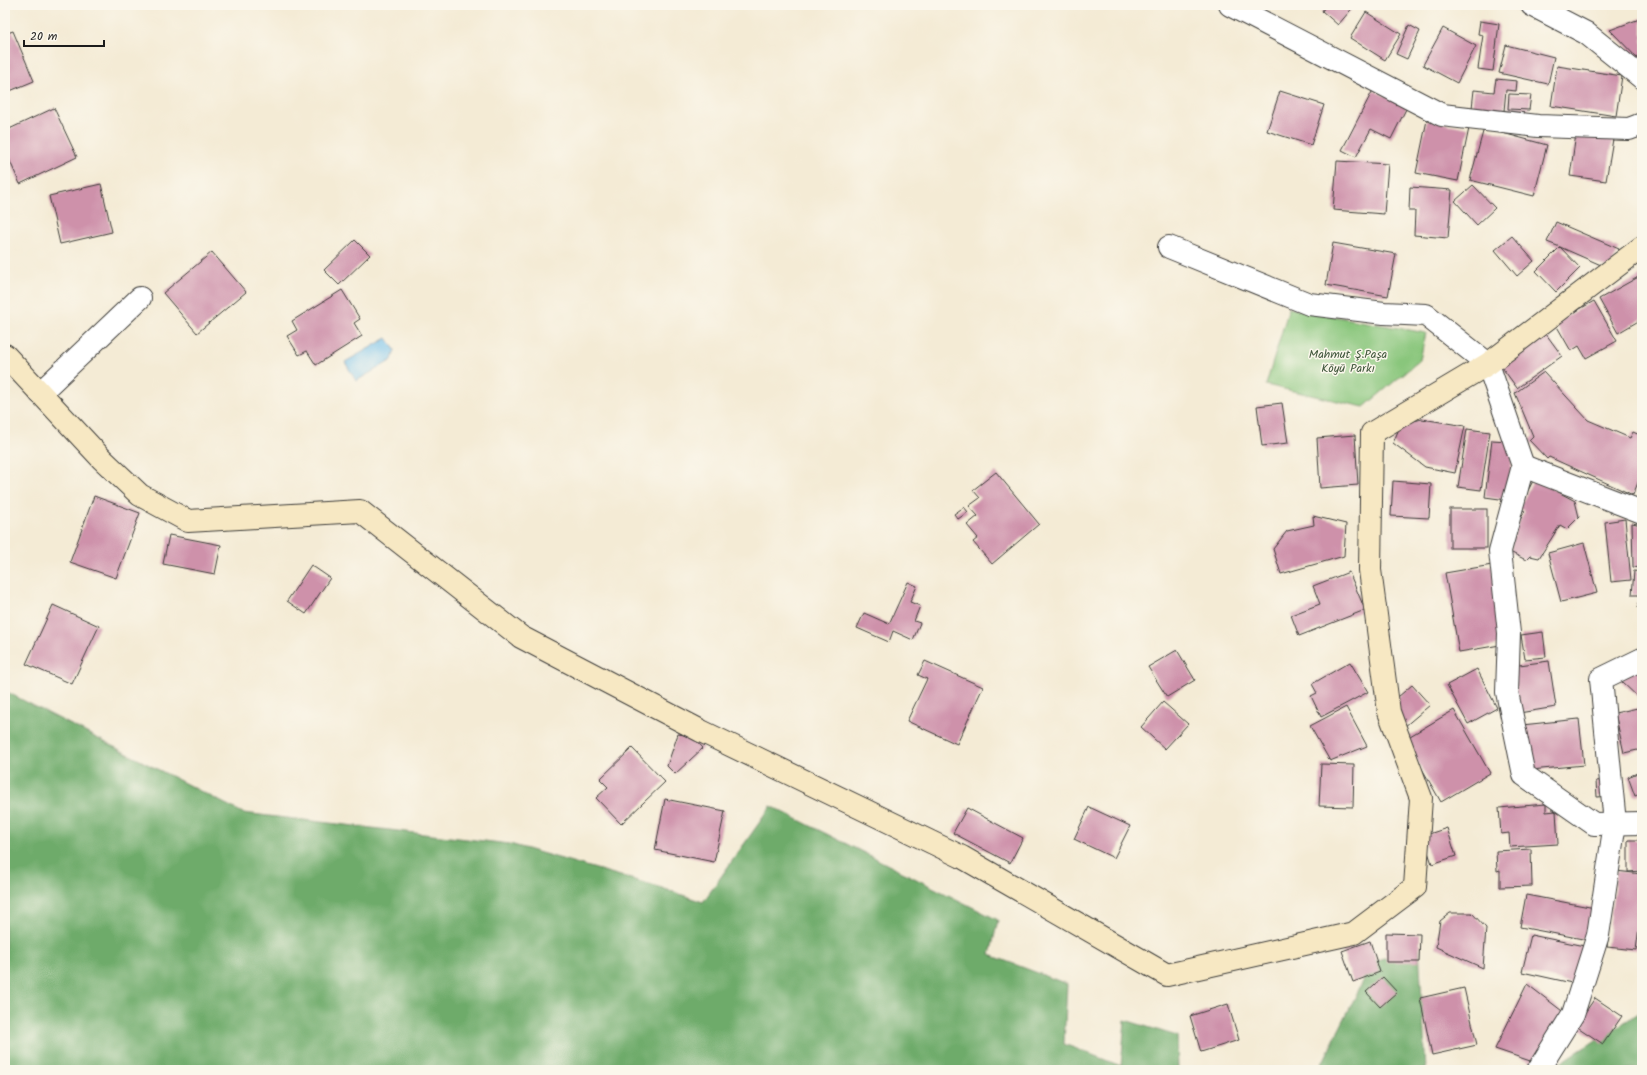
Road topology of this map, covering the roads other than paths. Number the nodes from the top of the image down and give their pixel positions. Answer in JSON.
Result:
{"nodes":[{"id":1,"x":1230,"y":5,"type":"edge"},
{"id":2,"x":1532,"y":5,"type":"edge"},
{"id":3,"x":1642,"y":78,"type":"edge"},
{"id":4,"x":1642,"y":124,"type":"edge"},
{"id":5,"x":1169,"y":247,"type":"dead end"},
{"id":6,"x":1642,"y":247,"type":"edge"},
{"id":7,"x":140,"y":298,"type":"dead end"},
{"id":8,"x":5,"y":355,"type":"edge"},
{"id":9,"x":1488,"y":364,"type":"junction"},
{"id":10,"x":40,"y":393,"type":"junction"},
{"id":11,"x":1523,"y":466,"type":"junction"},
{"id":12,"x":1642,"y":512,"type":"edge"},
{"id":13,"x":1642,"y":659,"type":"edge"},
{"id":14,"x":1615,"y":823,"type":"junction"},
{"id":15,"x":1642,"y":823,"type":"edge"},
{"id":16,"x":1538,"y":1070,"type":"edge"}],
"edges":[{"from":1,"to":4,"type":"street"},
{"from":2,"to":3,"type":"street"},
{"from":5,"to":9,"type":"street"},
{"from":6,"to":9,"type":"street"},
{"from":7,"to":10,"type":"street"},
{"from":8,"to":10,"type":"street"},
{"from":9,"to":10,"type":"street"},
{"from":9,"to":11,"type":"street"},
{"from":11,"to":12,"type":"street"},
{"from":11,"to":14,"type":"street"},
{"from":13,"to":14,"type":"street"},
{"from":14,"to":15,"type":"street"},
{"from":14,"to":16,"type":"street"}]}
